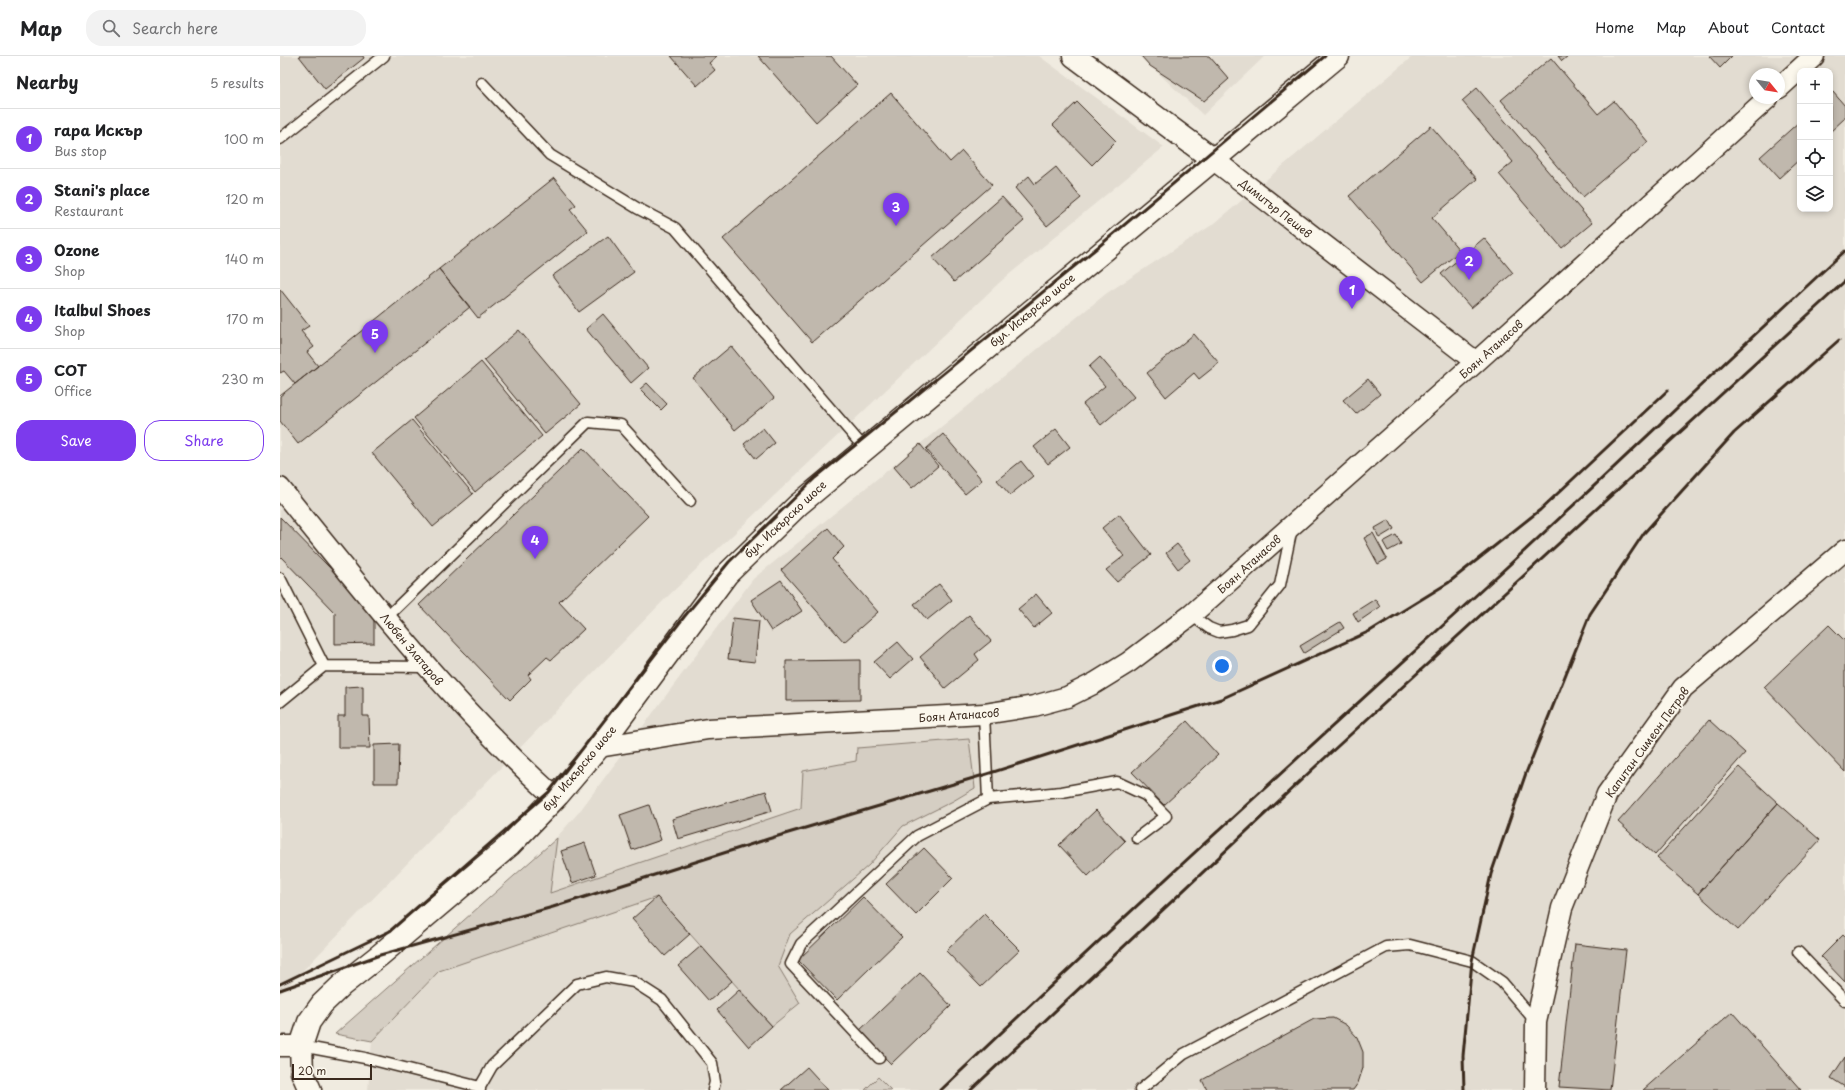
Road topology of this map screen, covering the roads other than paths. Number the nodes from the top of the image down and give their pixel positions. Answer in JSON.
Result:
{"nodes":[{"id":1,"x":384,"y":56,"type":"edge"},
{"id":2,"x":1074,"y":56,"type":"edge"},
{"id":3,"x":1338,"y":56,"type":"edge"},
{"id":4,"x":1814,"y":56,"type":"edge"},
{"id":5,"x":482,"y":83,"type":"dead end"},
{"id":6,"x":1785,"y":83,"type":"edge"},
{"id":7,"x":1761,"y":104,"type":"edge"},
{"id":8,"x":280,"y":139,"type":"edge"},
{"id":9,"x":1214,"y":160,"type":"junction"},
{"id":10,"x":1476,"y":362,"type":"junction"},
{"id":11,"x":865,"y":449,"type":"junction"},
{"id":12,"x":280,"y":488,"type":"edge"},
{"id":13,"x":690,"y":501,"type":"dead end"},
{"id":14,"x":1293,"y":525,"type":"junction"},
{"id":15,"x":1845,"y":550,"type":"edge"},
{"id":16,"x":280,"y":578,"type":"edge"},
{"id":17,"x":1191,"y":615,"type":"junction"},
{"id":18,"x":386,"y":618,"type":"junction"},
{"id":19,"x":324,"y":666,"type":"junction"},
{"id":20,"x":426,"y":667,"type":"junction"},
{"id":21,"x":280,"y":702,"type":"edge"},
{"id":22,"x":984,"y":714,"type":"junction"},
{"id":23,"x":599,"y":748,"type":"junction"},
{"id":24,"x":558,"y":795,"type":"junction"},
{"id":25,"x":988,"y":799,"type":"junction"},
{"id":26,"x":1137,"y":838,"type":"dead end"},
{"id":27,"x":1798,"y":952,"type":"dead end"},
{"id":28,"x":1845,"y":1001,"type":"edge"},
{"id":29,"x":1536,"y":1022,"type":"junction"},
{"id":30,"x":291,"y":1046,"type":"edge"},
{"id":31,"x":879,"y":1058,"type":"dead end"},
{"id":32,"x":480,"y":1089,"type":"edge"},
{"id":33,"x":310,"y":1090,"type":"edge"},
{"id":34,"x":712,"y":1090,"type":"edge"},
{"id":35,"x":1140,"y":1090,"type":"edge"},
{"id":36,"x":1535,"y":1090,"type":"edge"}],
"edges":[{"from":1,"to":8,"type":"lane"},
{"from":2,"to":9,"type":"street","name":"Димитър Пешев"},
{"from":3,"to":9,"type":"street","name":"бул. Искърско шосе"},
{"from":4,"to":6,"type":"street"},
{"from":5,"to":11,"type":"lane"},
{"from":7,"to":10,"type":"street","name":"Боян Атанасов"},
{"from":9,"to":10,"type":"street","name":"Димитър Пешев"},
{"from":9,"to":11,"type":"street","name":"бул. Искърско шосе"},
{"from":10,"to":14,"type":"street","name":"Боян Атанасов"},
{"from":11,"to":23,"type":"street","name":"бул. Искърско шосе"},
{"from":12,"to":18,"type":"street","name":"Любен Златаров"},
{"from":13,"to":18,"type":"lane"},
{"from":14,"to":17,"type":"street","name":"Боян Атанасов"},
{"from":14,"to":17,"type":"lane"},
{"from":15,"to":29,"type":"street","name":"Капитан Симеон Петров"},
{"from":16,"to":19,"type":"lane"},
{"from":17,"to":22,"type":"street","name":"Боян Атанасов"},
{"from":18,"to":20,"type":"street","name":"Любен Златаров"},
{"from":19,"to":20,"type":"lane"},
{"from":19,"to":21,"type":"lane"},
{"from":20,"to":24,"type":"street","name":"Любен Златаров"},
{"from":22,"to":23,"type":"street","name":"Боян Атанасов"},
{"from":22,"to":25,"type":"lane"},
{"from":23,"to":24,"type":"street","name":"бул. Искърско шосе"},
{"from":24,"to":30,"type":"street","name":"бул. Искърско шосе"},
{"from":25,"to":26,"type":"lane"},
{"from":25,"to":31,"type":"lane"},
{"from":27,"to":28,"type":"lane"},
{"from":29,"to":35,"type":"lane"},
{"from":29,"to":36,"type":"street","name":"Капитан Симеон Петров"},
{"from":30,"to":32,"type":"lane"},
{"from":30,"to":33,"type":"street"},
{"from":32,"to":34,"type":"lane"}]}
